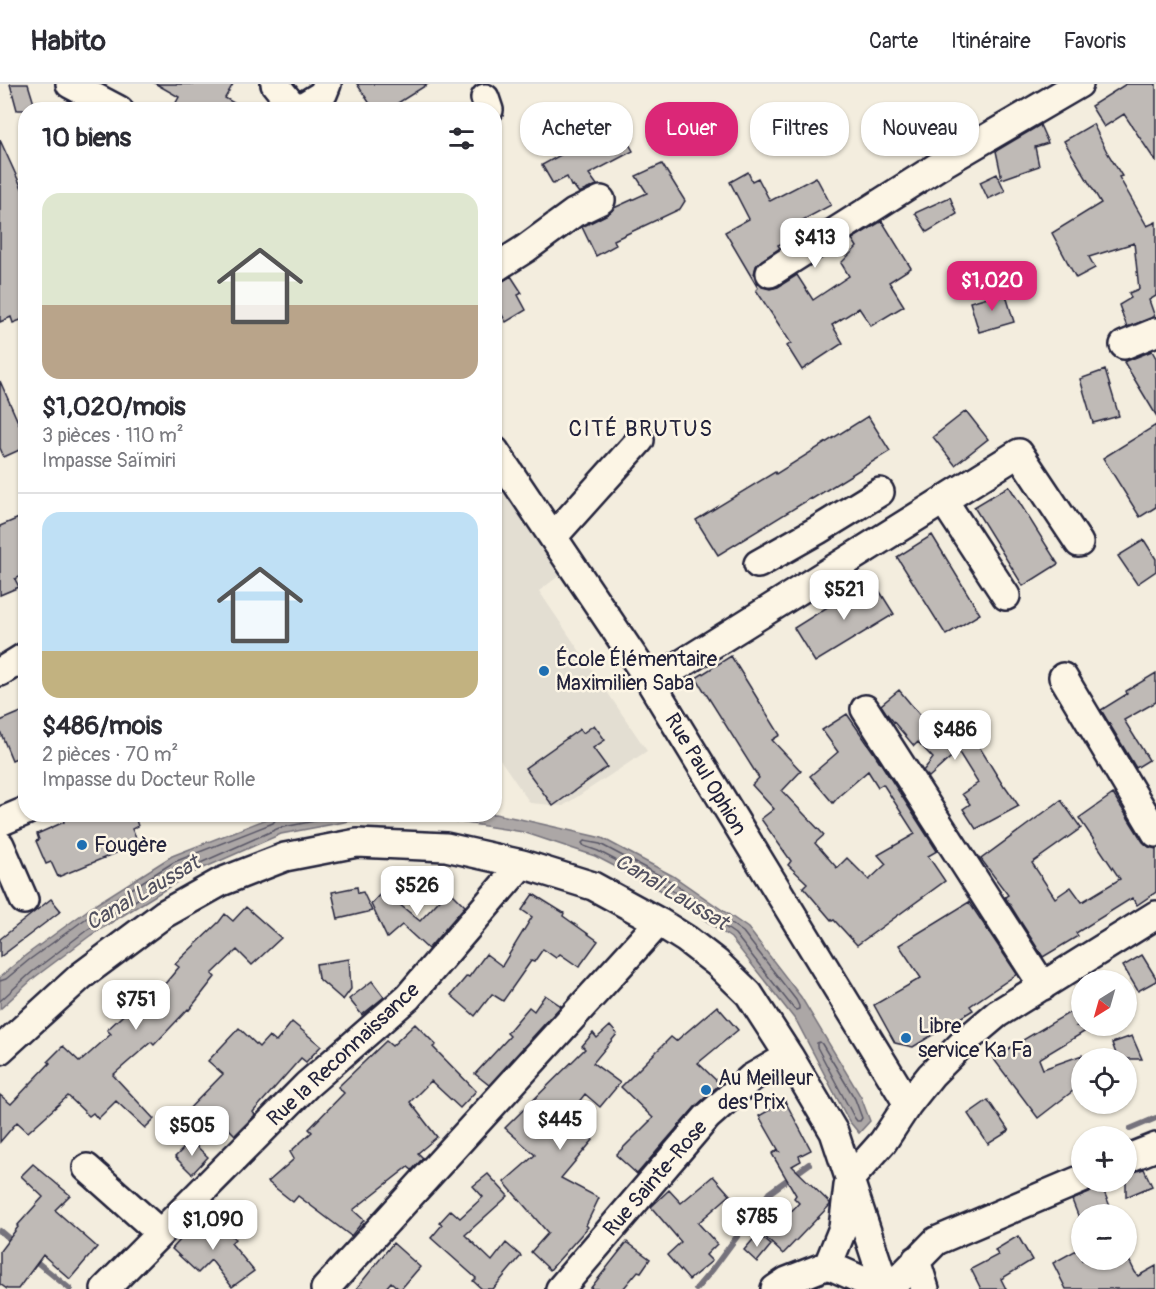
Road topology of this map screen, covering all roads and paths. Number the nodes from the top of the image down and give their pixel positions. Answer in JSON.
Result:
{"nodes":[{"id":1,"x":70,"y":84,"type":"edge"},
{"id":2,"x":275,"y":84,"type":"edge"},
{"id":3,"x":327,"y":84,"type":"edge"},
{"id":4,"x":1079,"y":84,"type":"edge"},
{"id":5,"x":104,"y":102,"type":"edge"},
{"id":6,"x":290,"y":102,"type":"edge"},
{"id":7,"x":310,"y":102,"type":"edge"},
{"id":8,"x":601,"y":200,"type":"dead end"},
{"id":9,"x":502,"y":264,"type":"edge"},
{"id":10,"x":770,"y":273,"type":"dead end"},
{"id":11,"x":1156,"y":332,"type":"edge"},
{"id":12,"x":1124,"y":345,"type":"dead end"},
{"id":13,"x":640,"y":441,"type":"dead end"},
{"id":14,"x":502,"y":461,"type":"edge"},
{"id":15,"x":880,"y":492,"type":"dead end"},
{"id":16,"x":944,"y":501,"type":"junction"},
{"id":17,"x":818,"y":530,"type":"junction"},
{"id":18,"x":553,"y":537,"type":"junction"},
{"id":19,"x":1079,"y":543,"type":"dead end"},
{"id":20,"x":758,"y":564,"type":"dead end"},
{"id":21,"x":840,"y":566,"type":"junction"},
{"id":22,"x":1006,"y":596,"type":"dead end"},
{"id":23,"x":18,"y":661,"type":"edge"},
{"id":24,"x":0,"y":672,"type":"edge"},
{"id":25,"x":1063,"y":678,"type":"dead end"},
{"id":26,"x":651,"y":683,"type":"junction"},
{"id":27,"x":865,"y":710,"type":"dead end"},
{"id":28,"x":18,"y":814,"type":"edge"},
{"id":29,"x":0,"y":822,"type":"edge"},
{"id":30,"x":1156,"y":832,"type":"edge"},
{"id":31,"x":0,"y":845,"type":"edge"},
{"id":32,"x":522,"y":864,"type":"junction"},
{"id":33,"x":24,"y":900,"type":"dead end"},
{"id":34,"x":1156,"y":915,"type":"edge"},
{"id":35,"x":659,"y":922,"type":"junction"},
{"id":36,"x":1043,"y":986,"type":"junction"},
{"id":37,"x":0,"y":1050,"type":"edge"},
{"id":38,"x":789,"y":1056,"type":"junction"},
{"id":39,"x":908,"y":1104,"type":"junction"},
{"id":40,"x":1156,"y":1147,"type":"edge"},
{"id":41,"x":1137,"y":1155,"type":"edge"},
{"id":42,"x":87,"y":1168,"type":"dead end"},
{"id":43,"x":850,"y":1179,"type":"junction"},
{"id":44,"x":1071,"y":1184,"type":"edge"},
{"id":45,"x":160,"y":1233,"type":"junction"},
{"id":46,"x":916,"y":1260,"type":"junction"},
{"id":47,"x":830,"y":1277,"type":"edge"},
{"id":48,"x":105,"y":1289,"type":"edge"},
{"id":49,"x":325,"y":1289,"type":"edge"},
{"id":50,"x":560,"y":1289,"type":"edge"},
{"id":51,"x":776,"y":1289,"type":"edge"},
{"id":52,"x":886,"y":1289,"type":"edge"},
{"id":53,"x":925,"y":1289,"type":"edge"}],
"edges":[{"from":1,"to":5,"type":"street"},
{"from":2,"to":6,"type":"street"},
{"from":3,"to":7,"type":"street"},
{"from":4,"to":10,"type":"street"},
{"from":8,"to":9,"type":"street"},
{"from":11,"to":12,"type":"street"},
{"from":13,"to":18,"type":"street"},
{"from":14,"to":18,"type":"street","name":"Rue Paul Ophion"},
{"from":15,"to":17,"type":"street"},
{"from":16,"to":19,"type":"street"},
{"from":16,"to":21,"type":"street"},
{"from":16,"to":22,"type":"street"},
{"from":17,"to":20,"type":"street"},
{"from":17,"to":21,"type":"street"},
{"from":18,"to":26,"type":"street","name":"Rue Paul Ophion"},
{"from":21,"to":26,"type":"street"},
{"from":23,"to":24,"type":"street"},
{"from":25,"to":30,"type":"street"},
{"from":26,"to":39,"type":"street","name":"Rue Paul Ophion"},
{"from":27,"to":36,"type":"street"},
{"from":28,"to":29,"type":"street"},
{"from":31,"to":33,"type":"street"},
{"from":32,"to":35,"type":"street"},
{"from":32,"to":37,"type":"street"},
{"from":32,"to":45,"type":"street","name":"Rue la Reconnaissance"},
{"from":34,"to":36,"type":"street"},
{"from":35,"to":38,"type":"street"},
{"from":35,"to":49,"type":"street"},
{"from":36,"to":39,"type":"street"},
{"from":38,"to":43,"type":"street"},
{"from":38,"to":50,"type":"street","name":"Rue Sainte-Rose"},
{"from":39,"to":43,"type":"street"},
{"from":40,"to":41,"type":"street"},
{"from":42,"to":45,"type":"street"},
{"from":43,"to":47,"type":"street"},
{"from":43,"to":52,"type":"street"},
{"from":44,"to":46,"type":"street"},
{"from":45,"to":48,"type":"street","name":"Rue la Reconnaissance"},
{"from":46,"to":52,"type":"street"},
{"from":46,"to":53,"type":"street"},
{"from":47,"to":51,"type":"street"},
{"from":47,"to":52,"type":"street"}]}
